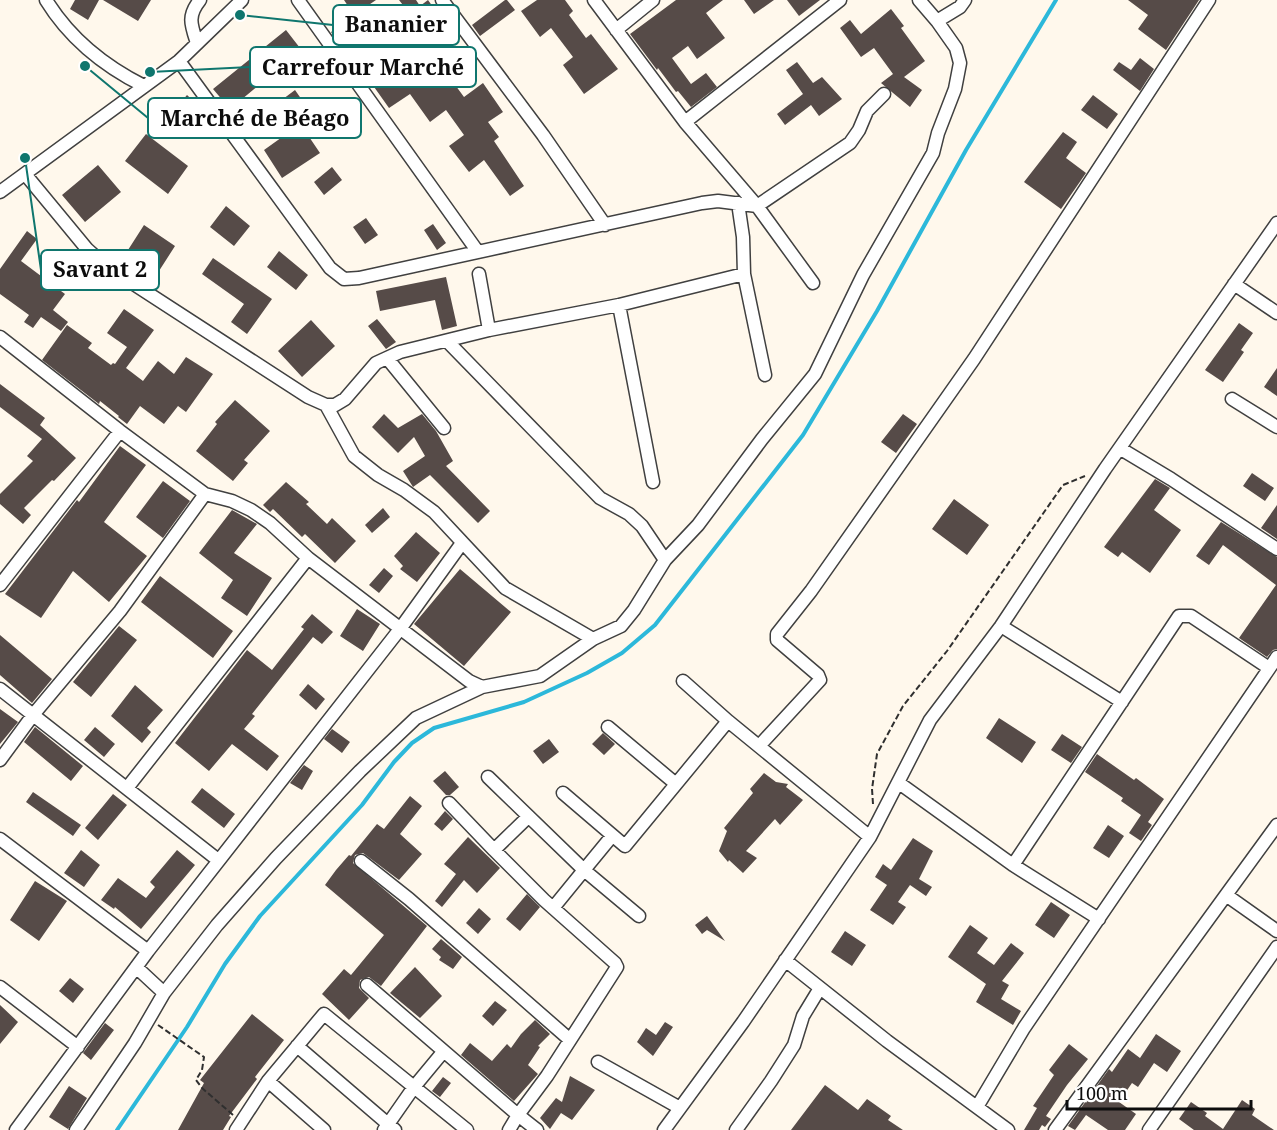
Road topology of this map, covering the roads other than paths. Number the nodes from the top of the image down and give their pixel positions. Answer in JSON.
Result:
{"nodes":[{"id":1,"x":46,"y":0,"type":"edge"},
{"id":2,"x":200,"y":0,"type":"edge"},
{"id":3,"x":242,"y":0,"type":"edge"},
{"id":4,"x":298,"y":0,"type":"edge"},
{"id":5,"x":594,"y":0,"type":"edge"},
{"id":6,"x":653,"y":0,"type":"edge"},
{"id":7,"x":840,"y":0,"type":"edge"},
{"id":8,"x":919,"y":0,"type":"edge"},
{"id":9,"x":964,"y":0,"type":"edge"},
{"id":10,"x":1209,"y":0,"type":"edge"},
{"id":11,"x":445,"y":1,"type":"edge"},
{"id":12,"x":937,"y":21,"type":"junction"},
{"id":13,"x":616,"y":30,"type":"junction"},
{"id":14,"x":197,"y":43,"type":"junction"},
{"id":15,"x":179,"y":61,"type":"junction"},
{"id":16,"x":144,"y":86,"type":"junction"},
{"id":17,"x":884,"y":94,"type":"dead end"},
{"id":18,"x":685,"y":122,"type":"junction"},
{"id":19,"x":25,"y":174,"type":"junction"},
{"id":20,"x":0,"y":192,"type":"edge"},
{"id":21,"x":738,"y":204,"type":"junction"},
{"id":22,"x":757,"y":206,"type":"junction"},
{"id":23,"x":1277,"y":224,"type":"edge"},
{"id":24,"x":605,"y":225,"type":"junction"},
{"id":25,"x":478,"y":252,"type":"junction"},
{"id":26,"x":479,"y":274,"type":"dead end"},
{"id":27,"x":744,"y":274,"type":"junction"},
{"id":28,"x":813,"y":283,"type":"dead end"},
{"id":29,"x":1234,"y":284,"type":"junction"},
{"id":30,"x":619,"y":305,"type":"junction"},
{"id":31,"x":1277,"y":313,"type":"edge"},
{"id":32,"x":489,"y":330,"type":"junction"},
{"id":33,"x":0,"y":337,"type":"edge"},
{"id":34,"x":447,"y":341,"type":"junction"},
{"id":35,"x":387,"y":358,"type":"junction"},
{"id":36,"x":765,"y":375,"type":"dead end"},
{"id":37,"x":1232,"y":399,"type":"dead end"},
{"id":38,"x":326,"y":405,"type":"junction"},
{"id":39,"x":1277,"y":427,"type":"edge"},
{"id":40,"x":444,"y":428,"type":"dead end"},
{"id":41,"x":120,"y":432,"type":"junction"},
{"id":42,"x":1121,"y":449,"type":"junction"},
{"id":43,"x":653,"y":482,"type":"dead end"},
{"id":44,"x":205,"y":494,"type":"junction"},
{"id":45,"x":462,"y":543,"type":"junction"},
{"id":46,"x":1277,"y":549,"type":"edge"},
{"id":47,"x":308,"y":558,"type":"junction"},
{"id":48,"x":665,"y":560,"type":"junction"},
{"id":49,"x":0,"y":585,"type":"edge"},
{"id":50,"x":1001,"y":626,"type":"junction"},
{"id":51,"x":400,"y":630,"type":"junction"},
{"id":52,"x":593,"y":639,"type":"junction"},
{"id":53,"x":1277,"y":657,"type":"edge"},
{"id":54,"x":1269,"y":668,"type":"junction"},
{"id":55,"x":683,"y":681,"type":"dead end"},
{"id":56,"x":482,"y":687,"type":"junction"},
{"id":57,"x":0,"y":690,"type":"edge"},
{"id":58,"x":1122,"y":702,"type":"junction"},
{"id":59,"x":33,"y":715,"type":"junction"},
{"id":60,"x":728,"y":721,"type":"junction"},
{"id":61,"x":608,"y":727,"type":"dead end"},
{"id":62,"x":760,"y":745,"type":"junction"},
{"id":63,"x":0,"y":760,"type":"edge"},
{"id":64,"x":488,"y":777,"type":"dead end"},
{"id":65,"x":899,"y":783,"type":"junction"},
{"id":66,"x":676,"y":784,"type":"junction"},
{"id":67,"x":127,"y":788,"type":"junction"},
{"id":68,"x":563,"y":793,"type":"dead end"},
{"id":69,"x":449,"y":803,"type":"dead end"},
{"id":70,"x":528,"y":818,"type":"junction"},
{"id":71,"x":1277,"y":825,"type":"edge"},
{"id":72,"x":873,"y":833,"type":"junction"},
{"id":73,"x":612,"y":836,"type":"junction"},
{"id":74,"x":0,"y":839,"type":"edge"},
{"id":75,"x":494,"y":850,"type":"junction"},
{"id":76,"x":218,"y":860,"type":"junction"},
{"id":77,"x":361,"y":861,"type":"dead end"},
{"id":78,"x":1013,"y":865,"type":"junction"},
{"id":79,"x":584,"y":870,"type":"junction"},
{"id":80,"x":1226,"y":895,"type":"junction"},
{"id":81,"x":553,"y":908,"type":"junction"},
{"id":82,"x":639,"y":916,"type":"dead end"},
{"id":83,"x":1098,"y":919,"type":"junction"},
{"id":84,"x":1277,"y":932,"type":"edge"},
{"id":85,"x":1277,"y":947,"type":"edge"},
{"id":86,"x":148,"y":951,"type":"junction"},
{"id":87,"x":785,"y":960,"type":"junction"},
{"id":88,"x":136,"y":967,"type":"junction"},
{"id":89,"x":367,"y":985,"type":"dead end"},
{"id":90,"x":0,"y":987,"type":"edge"},
{"id":91,"x":820,"y":988,"type":"junction"},
{"id":92,"x":164,"y":993,"type":"junction"},
{"id":93,"x":570,"y":1039,"type":"junction"},
{"id":94,"x":297,"y":1046,"type":"junction"},
{"id":95,"x":78,"y":1047,"type":"junction"},
{"id":96,"x":443,"y":1052,"type":"junction"},
{"id":97,"x":598,"y":1062,"type":"dead end"},
{"id":98,"x":268,"y":1081,"type":"junction"},
{"id":99,"x":414,"y":1087,"type":"junction"},
{"id":100,"x":977,"y":1107,"type":"junction"},
{"id":101,"x":680,"y":1108,"type":"junction"},
{"id":102,"x":518,"y":1115,"type":"junction"},
{"id":103,"x":238,"y":1126,"type":"edge"},
{"id":104,"x":389,"y":1128,"type":"edge"},
{"id":105,"x":16,"y":1130,"type":"edge"},
{"id":106,"x":76,"y":1130,"type":"edge"},
{"id":107,"x":252,"y":1130,"type":"edge"},
{"id":108,"x":324,"y":1130,"type":"edge"},
{"id":109,"x":468,"y":1130,"type":"edge"},
{"id":110,"x":509,"y":1130,"type":"edge"},
{"id":111,"x":537,"y":1130,"type":"edge"},
{"id":112,"x":664,"y":1130,"type":"edge"},
{"id":113,"x":736,"y":1130,"type":"edge"},
{"id":114,"x":1008,"y":1130,"type":"edge"},
{"id":115,"x":1055,"y":1130,"type":"edge"},
{"id":116,"x":1149,"y":1130,"type":"edge"}],
"edges":[{"from":1,"to":16,"type":"street"},
{"from":2,"to":14,"type":"street"},
{"from":3,"to":14,"type":"street"},
{"from":4,"to":25,"type":"street"},
{"from":5,"to":13,"type":"street"},
{"from":6,"to":13,"type":"street"},
{"from":7,"to":18,"type":"street"},
{"from":8,"to":12,"type":"street"},
{"from":9,"to":12,"type":"street"},
{"from":10,"to":62,"type":"street"},
{"from":11,"to":24,"type":"street"},
{"from":12,"to":48,"type":"street"},
{"from":13,"to":18,"type":"street"},
{"from":14,"to":15,"type":"street"},
{"from":15,"to":16,"type":"street"},
{"from":15,"to":25,"type":"street"},
{"from":16,"to":19,"type":"street"},
{"from":17,"to":22,"type":"street"},
{"from":18,"to":22,"type":"street"},
{"from":19,"to":20,"type":"street"},
{"from":19,"to":38,"type":"street"},
{"from":21,"to":22,"type":"street"},
{"from":21,"to":24,"type":"street"},
{"from":21,"to":27,"type":"street"},
{"from":22,"to":28,"type":"street"},
{"from":23,"to":29,"type":"street"},
{"from":24,"to":25,"type":"street"},
{"from":26,"to":32,"type":"street"},
{"from":27,"to":30,"type":"street"},
{"from":27,"to":36,"type":"street"},
{"from":29,"to":31,"type":"street"},
{"from":29,"to":42,"type":"street"},
{"from":30,"to":32,"type":"street"},
{"from":30,"to":43,"type":"street"},
{"from":32,"to":34,"type":"street"},
{"from":33,"to":41,"type":"street"},
{"from":34,"to":35,"type":"street"},
{"from":34,"to":48,"type":"street"},
{"from":35,"to":38,"type":"street"},
{"from":35,"to":40,"type":"street"},
{"from":37,"to":39,"type":"street"},
{"from":38,"to":45,"type":"street"},
{"from":41,"to":44,"type":"street"},
{"from":41,"to":49,"type":"street"},
{"from":42,"to":46,"type":"street"},
{"from":42,"to":50,"type":"street"},
{"from":44,"to":47,"type":"street"},
{"from":44,"to":59,"type":"street"},
{"from":45,"to":51,"type":"street"},
{"from":45,"to":52,"type":"street"},
{"from":47,"to":51,"type":"street"},
{"from":47,"to":67,"type":"street"},
{"from":48,"to":52,"type":"street"},
{"from":50,"to":58,"type":"street"},
{"from":50,"to":65,"type":"street"},
{"from":51,"to":56,"type":"street"},
{"from":51,"to":76,"type":"street"},
{"from":52,"to":56,"type":"street"},
{"from":53,"to":54,"type":"street"},
{"from":54,"to":58,"type":"street"},
{"from":54,"to":83,"type":"street"},
{"from":55,"to":60,"type":"street"},
{"from":56,"to":92,"type":"street"},
{"from":57,"to":59,"type":"street"},
{"from":58,"to":78,"type":"street"},
{"from":59,"to":63,"type":"street"},
{"from":59,"to":67,"type":"street"},
{"from":60,"to":62,"type":"street"},
{"from":60,"to":66,"type":"street"},
{"from":61,"to":66,"type":"street"},
{"from":62,"to":72,"type":"street"},
{"from":64,"to":70,"type":"street"},
{"from":65,"to":72,"type":"street"},
{"from":65,"to":78,"type":"street"},
{"from":66,"to":73,"type":"street"},
{"from":67,"to":76,"type":"street"},
{"from":68,"to":73,"type":"street"},
{"from":69,"to":75,"type":"street"},
{"from":70,"to":75,"type":"street"},
{"from":70,"to":79,"type":"street"},
{"from":71,"to":80,"type":"street"},
{"from":72,"to":87,"type":"street"},
{"from":73,"to":79,"type":"street"},
{"from":74,"to":86,"type":"street"},
{"from":75,"to":81,"type":"street"},
{"from":76,"to":86,"type":"street"},
{"from":77,"to":93,"type":"street"},
{"from":78,"to":83,"type":"street"},
{"from":79,"to":81,"type":"street"},
{"from":79,"to":82,"type":"street"},
{"from":80,"to":84,"type":"street"},
{"from":80,"to":115,"type":"street"},
{"from":81,"to":93,"type":"street"},
{"from":83,"to":100,"type":"street"},
{"from":85,"to":116,"type":"street"},
{"from":86,"to":88,"type":"street"},
{"from":87,"to":91,"type":"street"},
{"from":87,"to":101,"type":"street"},
{"from":88,"to":92,"type":"street"},
{"from":88,"to":95,"type":"street"},
{"from":89,"to":96,"type":"street"},
{"from":90,"to":95,"type":"street"},
{"from":91,"to":100,"type":"street"},
{"from":91,"to":113,"type":"street"},
{"from":92,"to":106,"type":"street"},
{"from":93,"to":102,"type":"street"},
{"from":94,"to":98,"type":"street"},
{"from":94,"to":99,"type":"street"},
{"from":94,"to":104,"type":"street"},
{"from":95,"to":105,"type":"street"},
{"from":96,"to":99,"type":"street"},
{"from":96,"to":102,"type":"street"},
{"from":97,"to":101,"type":"street"},
{"from":98,"to":103,"type":"street"},
{"from":98,"to":108,"type":"street"},
{"from":99,"to":104,"type":"street"},
{"from":99,"to":109,"type":"street"},
{"from":100,"to":114,"type":"street"},
{"from":101,"to":112,"type":"street"},
{"from":102,"to":110,"type":"street"},
{"from":102,"to":111,"type":"street"},
{"from":103,"to":107,"type":"street"}]}
